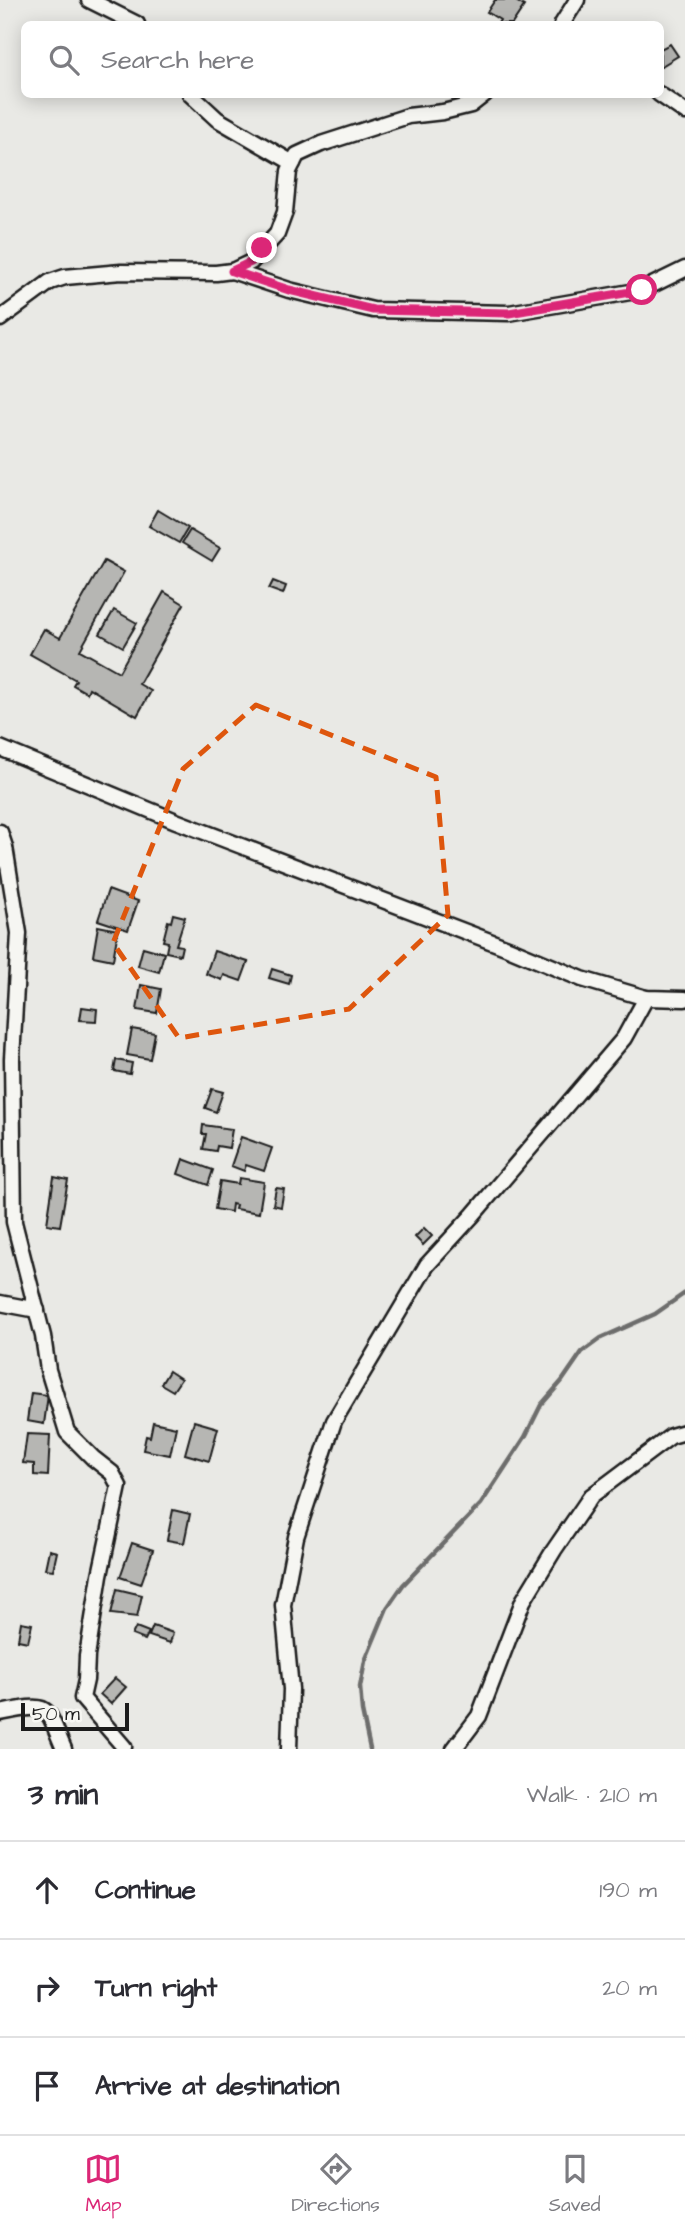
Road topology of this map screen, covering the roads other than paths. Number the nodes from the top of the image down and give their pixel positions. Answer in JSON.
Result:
{"nodes":[{"id":1,"x":89,"y":0,"type":"edge"},
{"id":2,"x":577,"y":0,"type":"edge"},
{"id":3,"x":131,"y":21,"type":"edge"},
{"id":4,"x":564,"y":21,"type":"edge"},
{"id":5,"x":664,"y":97,"type":"edge"},
{"id":6,"x":194,"y":98,"type":"edge"},
{"id":7,"x":480,"y":98,"type":"edge"},
{"id":8,"x":685,"y":112,"type":"edge"},
{"id":9,"x":293,"y":163,"type":"junction"},
{"id":10,"x":685,"y":269,"type":"edge"},
{"id":11,"x":232,"y":271,"type":"junction"},
{"id":12,"x":0,"y":319,"type":"edge"},
{"id":13,"x":0,"y":748,"type":"edge"},
{"id":14,"x":0,"y":832,"type":"edge"},
{"id":15,"x":646,"y":998,"type":"junction"},
{"id":16,"x":685,"y":999,"type":"edge"},
{"id":17,"x":0,"y":1303,"type":"edge"},
{"id":18,"x":37,"y":1310,"type":"junction"},
{"id":19,"x":685,"y":1432,"type":"edge"},
{"id":20,"x":0,"y":1713,"type":"edge"},
{"id":21,"x":64,"y":1749,"type":"edge"},
{"id":22,"x":123,"y":1749,"type":"edge"},
{"id":23,"x":289,"y":1749,"type":"edge"},
{"id":24,"x":454,"y":1749,"type":"edge"}],
"edges":[{"from":1,"to":3,"type":"street"},
{"from":2,"to":4,"type":"street"},
{"from":5,"to":8,"type":"street"},
{"from":6,"to":9,"type":"street"},
{"from":7,"to":9,"type":"street"},
{"from":9,"to":11,"type":"street"},
{"from":10,"to":11,"type":"street"},
{"from":11,"to":12,"type":"street"},
{"from":13,"to":15,"type":"street"},
{"from":14,"to":18,"type":"street"},
{"from":15,"to":16,"type":"street"},
{"from":15,"to":23,"type":"street"},
{"from":17,"to":18,"type":"street"},
{"from":18,"to":22,"type":"street"},
{"from":19,"to":24,"type":"street"},
{"from":20,"to":21,"type":"street"}]}
